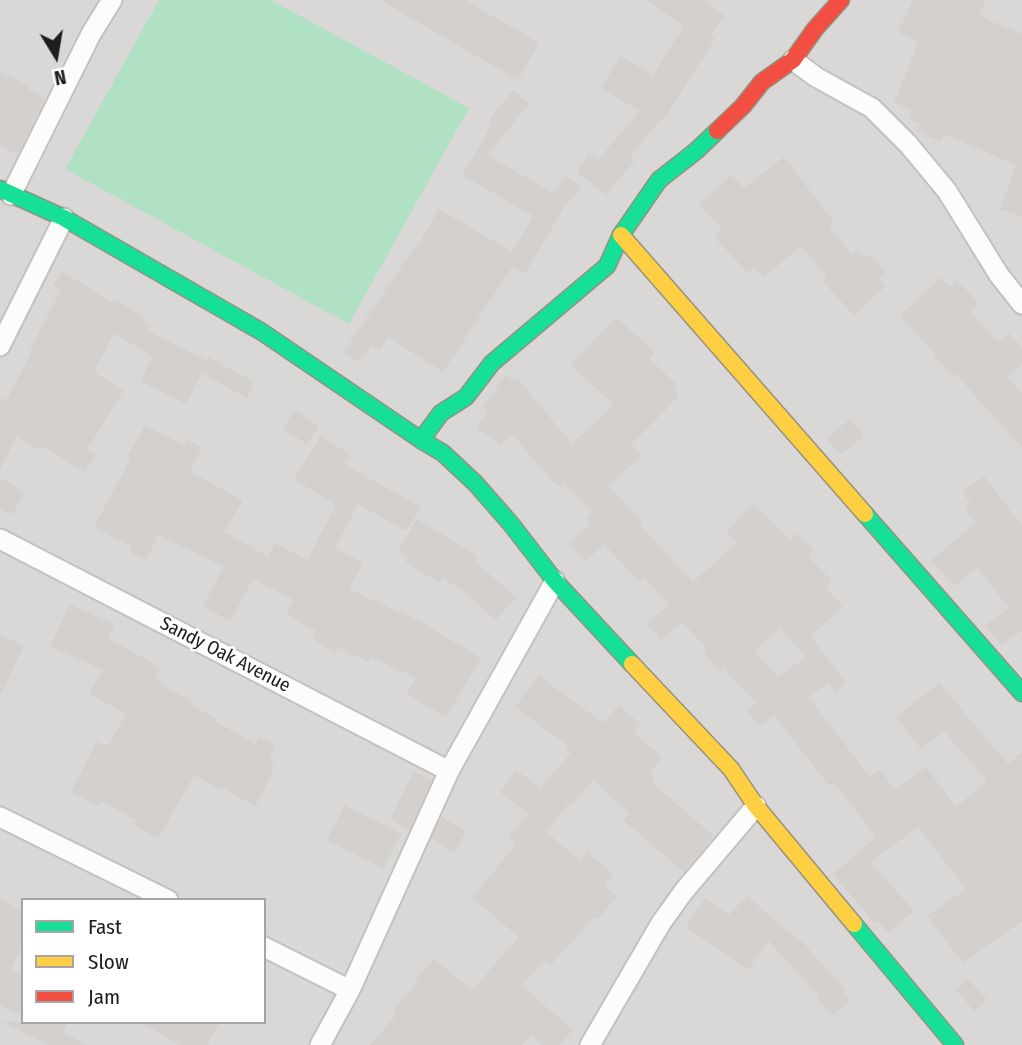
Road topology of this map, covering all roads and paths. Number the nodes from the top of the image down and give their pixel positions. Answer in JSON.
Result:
{"nodes":[{"id":1,"x":112,"y":0,"type":"edge"},
{"id":2,"x":841,"y":0,"type":"edge"},
{"id":3,"x":793,"y":60,"type":"junction"},
{"id":4,"x":6,"y":192,"type":"edge"},
{"id":5,"x":64,"y":218,"type":"junction"},
{"id":6,"x":621,"y":235,"type":"junction"},
{"id":7,"x":1022,"y":304,"type":"edge"},
{"id":8,"x":0,"y":346,"type":"edge"},
{"id":9,"x":421,"y":440,"type":"junction"},
{"id":10,"x":0,"y":539,"type":"edge"},
{"id":11,"x":555,"y":581,"type":"junction"},
{"id":12,"x":1022,"y":693,"type":"edge"},
{"id":13,"x":449,"y":771,"type":"junction"},
{"id":14,"x":755,"y":806,"type":"junction"},
{"id":15,"x":0,"y":817,"type":"edge"},
{"id":16,"x":164,"y":898,"type":"edge"},
{"id":17,"x":266,"y":948,"type":"edge"},
{"id":18,"x":349,"y":990,"type":"junction"},
{"id":19,"x":320,"y":1045,"type":"edge"},
{"id":20,"x":590,"y":1045,"type":"edge"},
{"id":21,"x":955,"y":1045,"type":"edge"}],
"edges":[{"from":1,"to":4,"type":"street"},
{"from":2,"to":3,"type":"street"},
{"from":3,"to":6,"type":"street"},
{"from":3,"to":7,"type":"street"},
{"from":4,"to":5,"type":"street"},
{"from":5,"to":8,"type":"street"},
{"from":5,"to":9,"type":"street"},
{"from":6,"to":9,"type":"street"},
{"from":6,"to":12,"type":"street"},
{"from":9,"to":11,"type":"street"},
{"from":10,"to":13,"type":"street","name":"Sandy Oak Avenue"},
{"from":11,"to":13,"type":"street"},
{"from":11,"to":14,"type":"street"},
{"from":13,"to":18,"type":"street"},
{"from":14,"to":20,"type":"street"},
{"from":14,"to":21,"type":"street"},
{"from":15,"to":16,"type":"street"},
{"from":17,"to":18,"type":"street"},
{"from":18,"to":19,"type":"street"}]}
